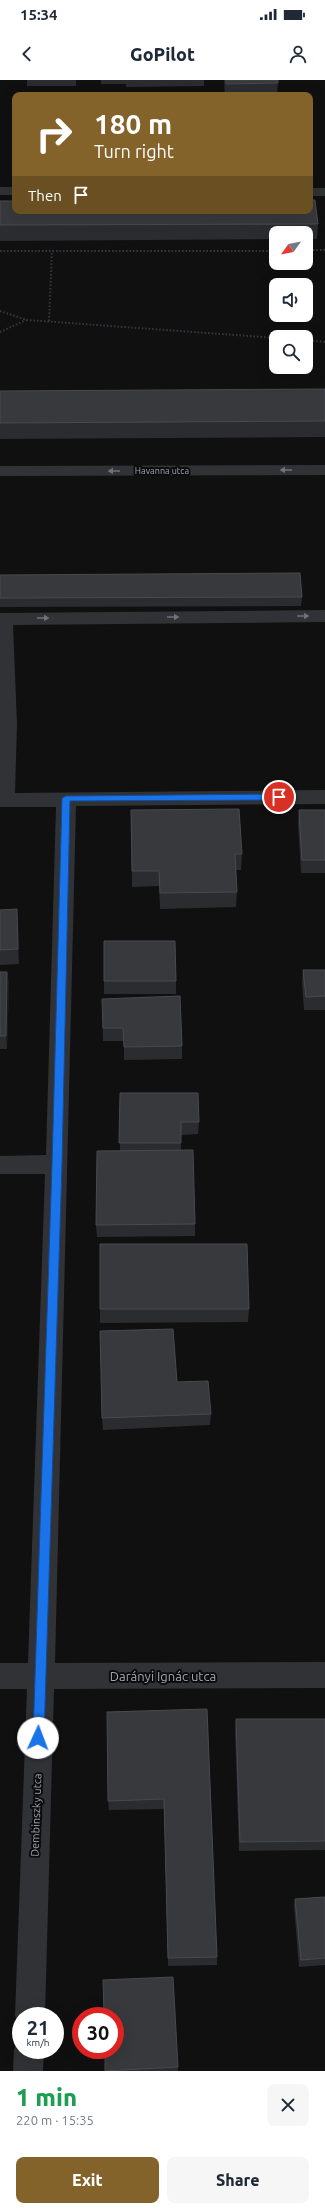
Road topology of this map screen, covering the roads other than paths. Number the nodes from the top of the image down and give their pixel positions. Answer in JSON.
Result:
{"nodes":[{"id":1,"x":0,"y":191,"type":"edge"},
{"id":2,"x":12,"y":191,"type":"edge"},
{"id":3,"x":313,"y":192,"type":"edge"},
{"id":4,"x":325,"y":192,"type":"edge"},
{"id":5,"x":325,"y":470,"type":"edge"},
{"id":6,"x":0,"y":471,"type":"edge"},
{"id":7,"x":325,"y":616,"type":"edge"},
{"id":8,"x":2,"y":619,"type":"edge"},
{"id":9,"x":325,"y":797,"type":"edge"},
{"id":10,"x":66,"y":798,"type":"junction"},
{"id":11,"x":3,"y":800,"type":"edge"},
{"id":12,"x":57,"y":1164,"type":"junction"},
{"id":13,"x":0,"y":1165,"type":"edge"},
{"id":14,"x":325,"y":1675,"type":"edge"},
{"id":15,"x":0,"y":1676,"type":"edge"},
{"id":16,"x":40,"y":1676,"type":"junction"},
{"id":17,"x":30,"y":2007,"type":"edge"},
{"id":18,"x":29,"y":2059,"type":"edge"},
{"id":19,"x":28,"y":2071,"type":"edge"}],
"edges":[{"from":1,"to":2,"type":"street"},
{"from":3,"to":4,"type":"street"},
{"from":5,"to":6,"type":"street","name":"Havanna utca","one_way":true},
{"from":8,"to":7,"type":"street","one_way":true},
{"from":8,"to":11,"type":"street"},
{"from":9,"to":10,"type":"street"},
{"from":10,"to":11,"type":"street"},
{"from":10,"to":12,"type":"street","name":"Dembinszky utca"},
{"from":12,"to":13,"type":"street"},
{"from":12,"to":16,"type":"street","name":"Dembinszky utca"},
{"from":14,"to":16,"type":"street","name":"Darányi Ignác utca"},
{"from":15,"to":16,"type":"street","name":"Darányi Ignác utca"},
{"from":16,"to":17,"type":"street","name":"Dembinszky utca"},
{"from":18,"to":19,"type":"street"}]}
